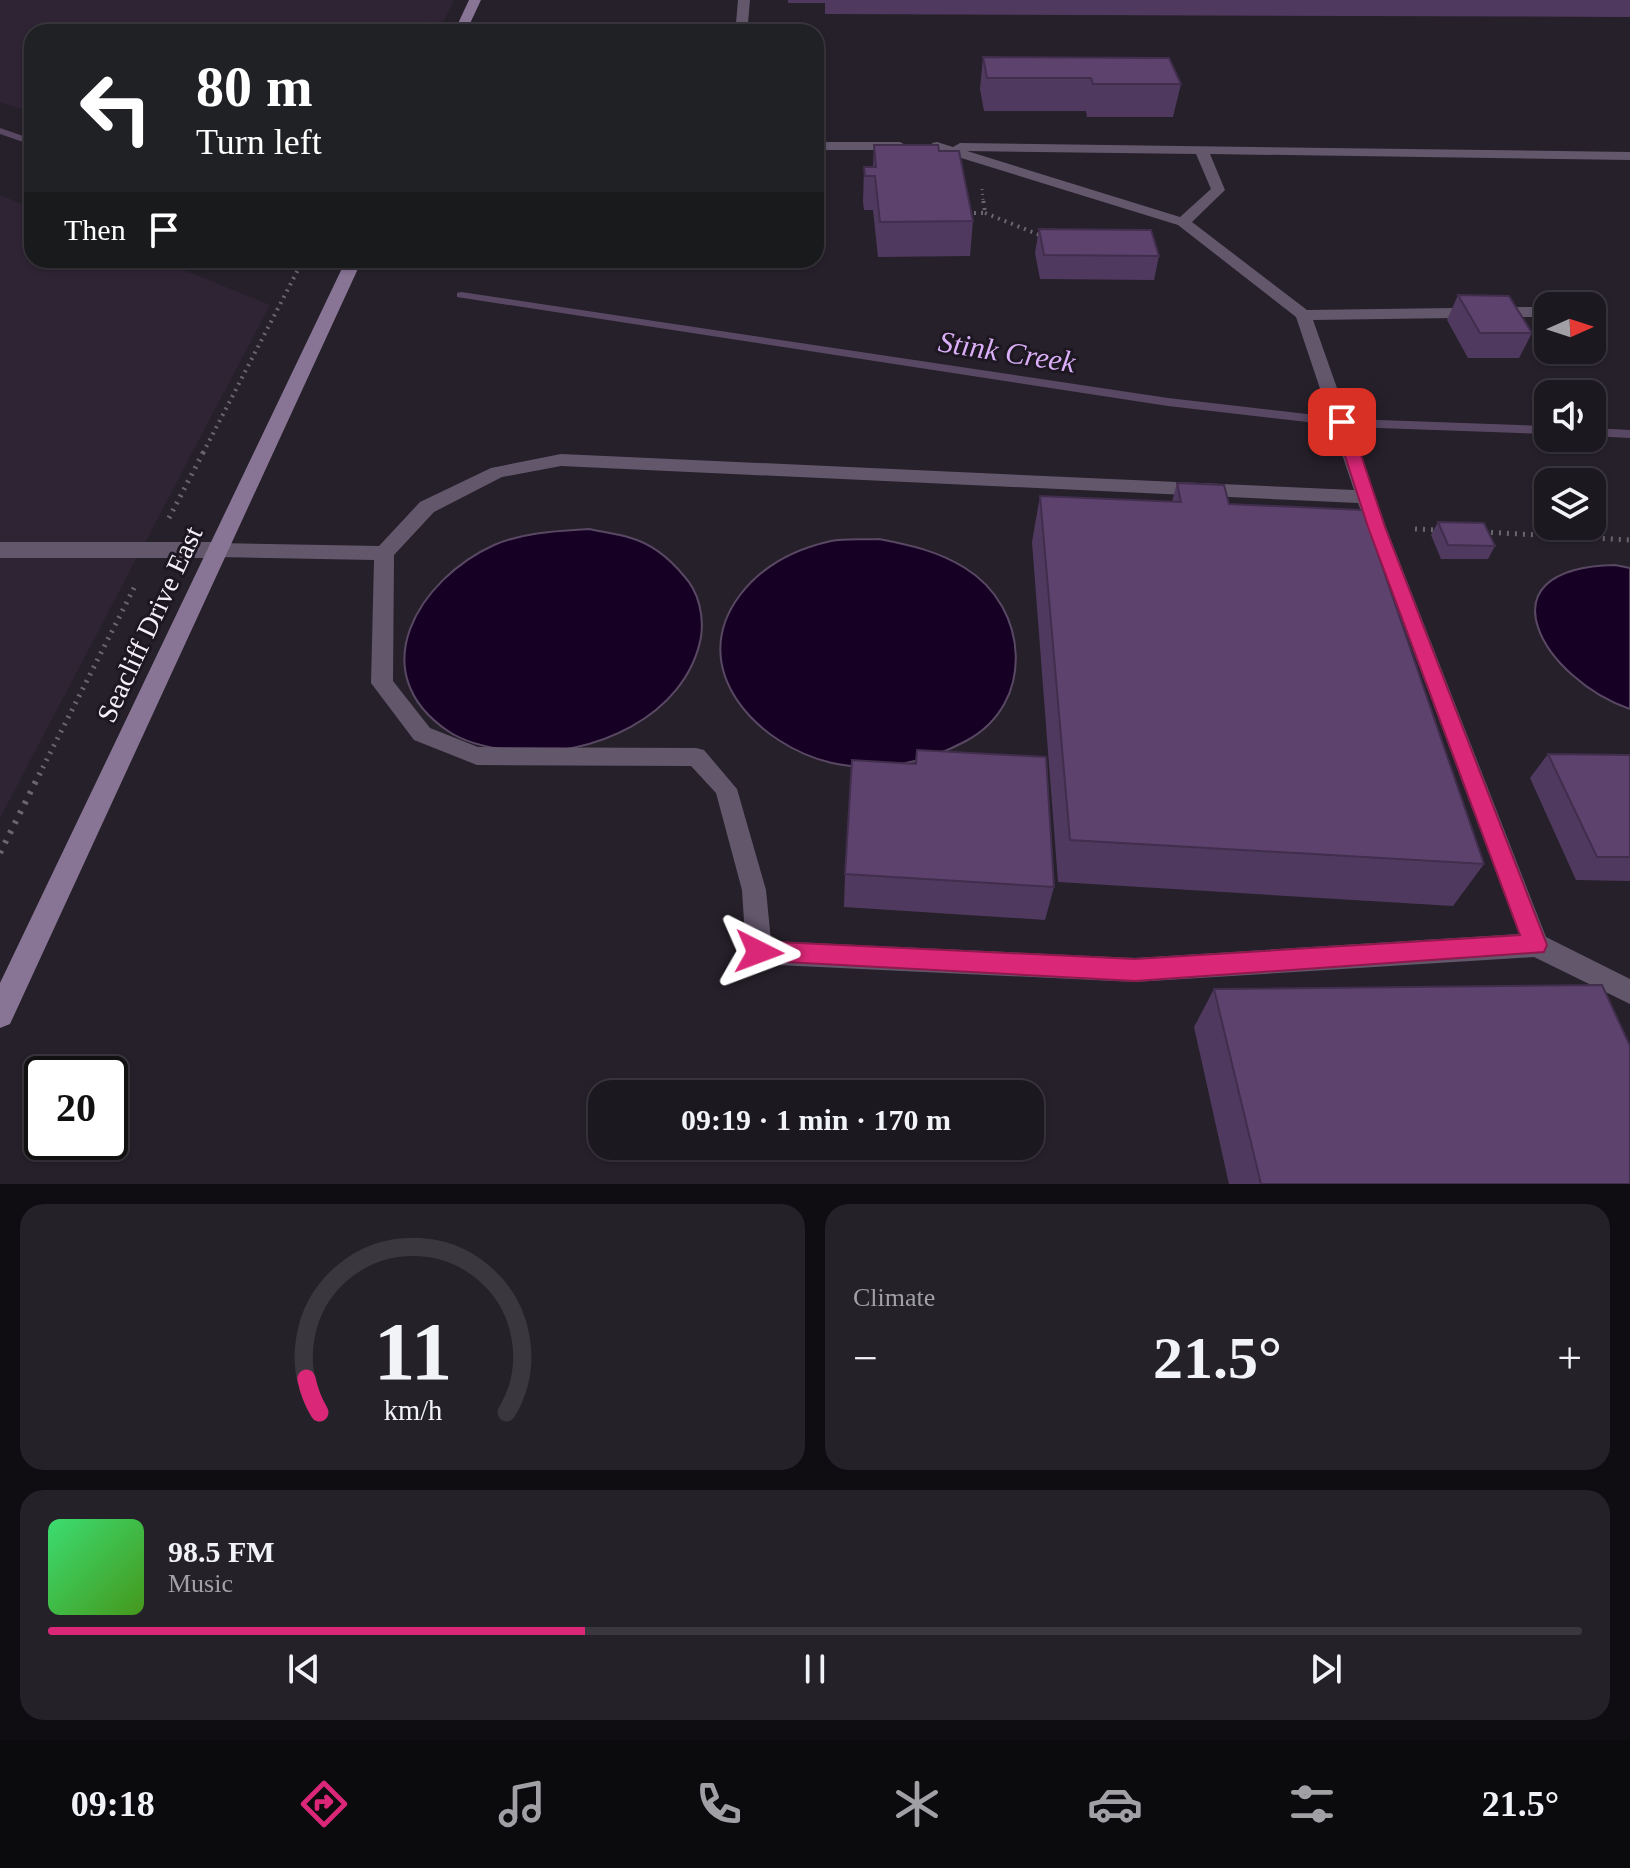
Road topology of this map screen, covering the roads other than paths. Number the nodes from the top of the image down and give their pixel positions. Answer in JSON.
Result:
{"nodes":[{"id":1,"x":475,"y":0,"type":"edge"},
{"id":2,"x":744,"y":0,"type":"edge"},
{"id":3,"x":742,"y":23,"type":"dead end"},
{"id":4,"x":464,"y":24,"type":"edge"},
{"id":5,"x":824,"y":146,"type":"edge"},
{"id":6,"x":937,"y":146,"type":"junction"},
{"id":7,"x":1201,"y":149,"type":"junction"},
{"id":8,"x":1630,"y":156,"type":"edge"},
{"id":9,"x":1183,"y":222,"type":"junction"},
{"id":10,"x":350,"y":268,"type":"edge"},
{"id":11,"x":1533,"y":312,"type":"dead end"},
{"id":12,"x":1303,"y":315,"type":"junction"},
{"id":13,"x":1365,"y":497,"type":"junction"},
{"id":14,"x":0,"y":550,"type":"edge"},
{"id":15,"x":217,"y":550,"type":"junction"},
{"id":16,"x":384,"y":553,"type":"junction"},
{"id":17,"x":1536,"y":945,"type":"junction"},
{"id":18,"x":1630,"y":992,"type":"edge"},
{"id":19,"x":0,"y":1014,"type":"edge"}],
"edges":[{"from":1,"to":4,"type":"main road"},
{"from":2,"to":3,"type":"lane"},
{"from":5,"to":6,"type":"lane"},
{"from":6,"to":7,"type":"lane"},
{"from":6,"to":9,"type":"lane"},
{"from":7,"to":8,"type":"lane"},
{"from":7,"to":9,"type":"lane"},
{"from":9,"to":12,"type":"lane"},
{"from":10,"to":15,"type":"main road","name":"Seacliff Drive East"},
{"from":11,"to":12,"type":"lane"},
{"from":12,"to":13,"type":"lane"},
{"from":13,"to":16,"type":"lane"},
{"from":13,"to":17,"type":"lane"},
{"from":14,"to":15,"type":"street"},
{"from":15,"to":16,"type":"lane"},
{"from":15,"to":19,"type":"main road","name":"Seacliff Drive East"},
{"from":16,"to":17,"type":"lane"},
{"from":17,"to":18,"type":"lane"}]}
